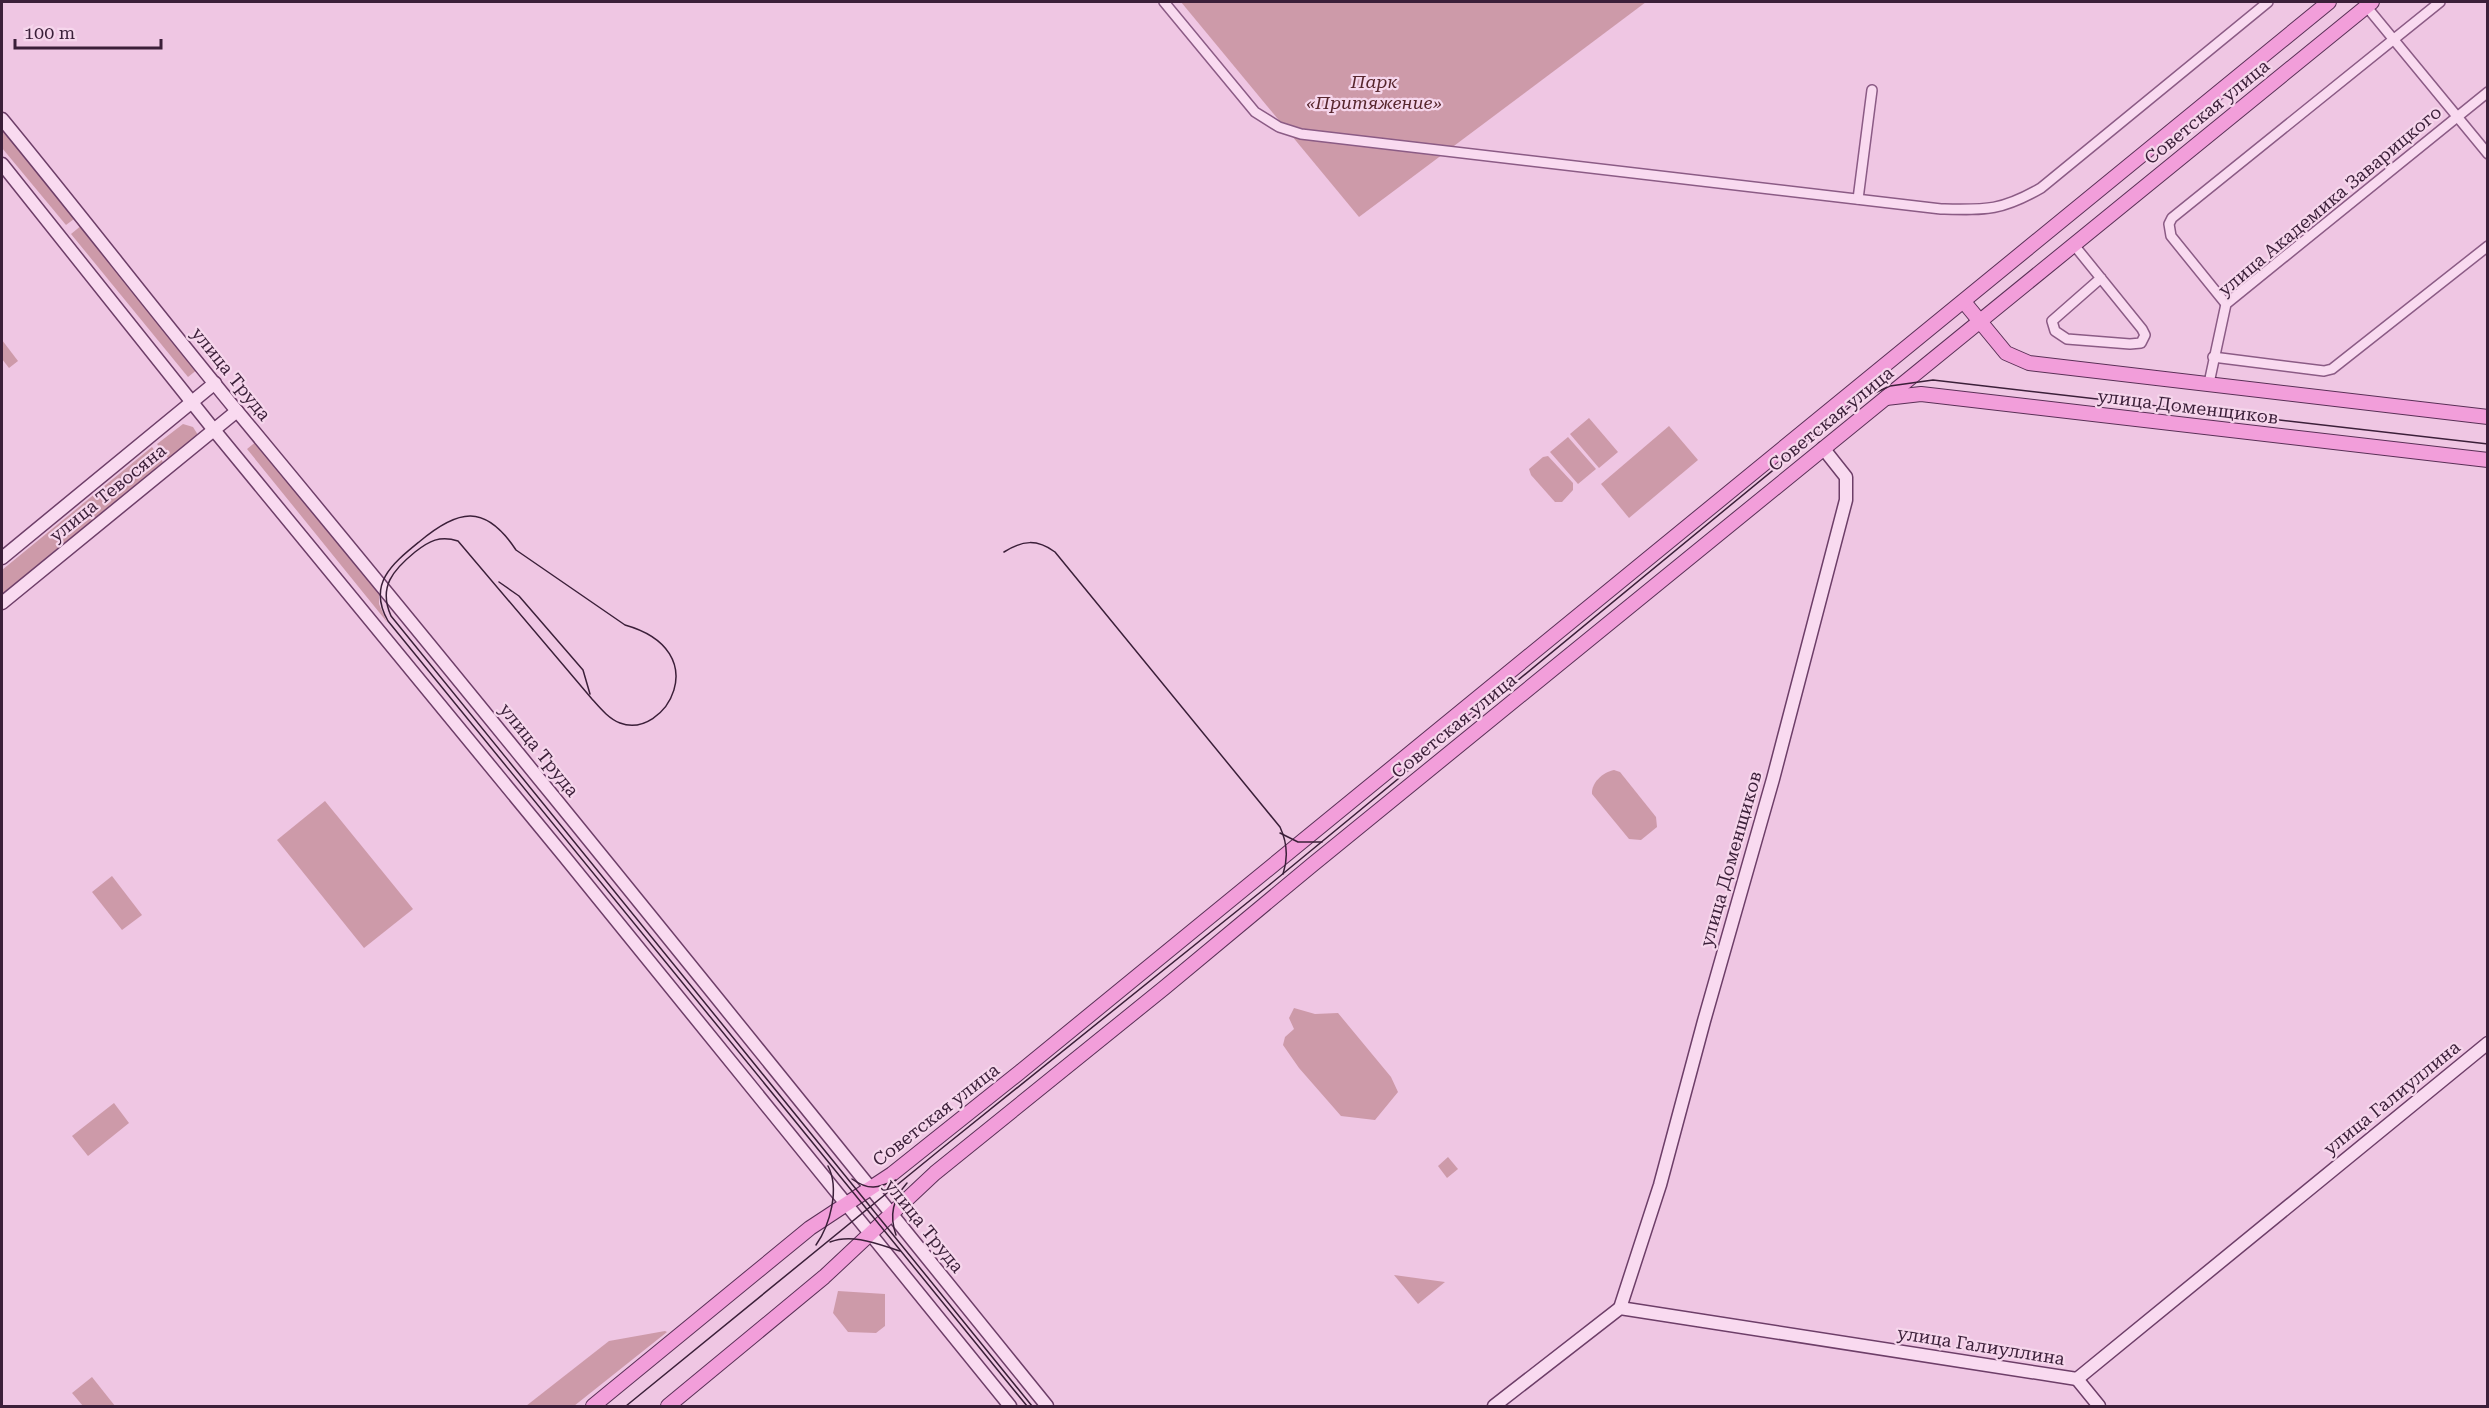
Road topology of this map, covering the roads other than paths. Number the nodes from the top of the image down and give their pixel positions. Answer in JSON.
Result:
{"nodes":[{"id":1,"x":1164,"y":2,"type":"edge"},
{"id":2,"x":2268,"y":2,"type":"edge"},
{"id":3,"x":2330,"y":2,"type":"edge"},
{"id":4,"x":2440,"y":2,"type":"edge"},
{"id":5,"x":2369,"y":4,"type":"edge"},
{"id":6,"x":2394,"y":40,"type":"junction"},
{"id":7,"x":1872,"y":90,"type":"dead end"},
{"id":8,"x":2487,"y":93,"type":"edge"},
{"id":9,"x":2457,"y":117,"type":"junction"},
{"id":10,"x":2,"y":119,"type":"edge"},
{"id":11,"x":2487,"y":154,"type":"edge"},
{"id":12,"x":2,"y":164,"type":"edge"},
{"id":13,"x":1858,"y":199,"type":"junction"},
{"id":14,"x":2074,"y":245,"type":"junction"},
{"id":15,"x":2487,"y":246,"type":"edge"},
{"id":16,"x":2101,"y":278,"type":"junction"},
{"id":17,"x":1964,"y":302,"type":"junction"},
{"id":18,"x":2226,"y":304,"type":"junction"},
{"id":19,"x":1980,"y":321,"type":"junction"},
{"id":20,"x":2213,"y":357,"type":"junction"},
{"id":21,"x":215,"y":383,"type":"junction"},
{"id":22,"x":2210,"y":383,"type":"junction"},
{"id":23,"x":1884,"y":399,"type":"junction"},
{"id":24,"x":191,"y":403,"type":"junction"},
{"id":25,"x":237,"y":411,"type":"junction"},
{"id":26,"x":2487,"y":417,"type":"edge"},
{"id":27,"x":1807,"y":429,"type":"junction"},
{"id":28,"x":214,"y":430,"type":"junction"},
{"id":29,"x":1822,"y":448,"type":"junction"},
{"id":30,"x":2487,"y":460,"type":"edge"},
{"id":31,"x":2,"y":558,"type":"edge"},
{"id":32,"x":2,"y":603,"type":"edge"},
{"id":33,"x":1296,"y":846,"type":"junction"},
{"id":34,"x":1312,"y":865,"type":"junction"},
{"id":35,"x":2487,"y":1043,"type":"edge"},
{"id":36,"x":871,"y":1189,"type":"junction"},
{"id":37,"x":847,"y":1204,"type":"junction"},
{"id":38,"x":891,"y":1214,"type":"junction"},
{"id":39,"x":871,"y":1234,"type":"junction"},
{"id":40,"x":1620,"y":1308,"type":"junction"},
{"id":41,"x":2077,"y":1379,"type":"junction"},
{"id":42,"x":593,"y":1407,"type":"edge"},
{"id":43,"x":668,"y":1407,"type":"edge"},
{"id":44,"x":1010,"y":1407,"type":"edge"},
{"id":45,"x":1047,"y":1407,"type":"edge"},
{"id":46,"x":1494,"y":1407,"type":"edge"},
{"id":47,"x":2099,"y":1407,"type":"edge"}],
"edges":[{"from":1,"to":13,"type":"street"},
{"from":2,"to":13,"type":"street"},
{"from":3,"to":17,"type":"main road","name":"Советская улица"},
{"from":4,"to":6,"type":"street"},
{"from":5,"to":6,"type":"street"},
{"from":5,"to":14,"type":"main road","name":"Советская улица"},
{"from":6,"to":9,"type":"street"},
{"from":6,"to":18,"type":"street"},
{"from":7,"to":13,"type":"street"},
{"from":8,"to":9,"type":"street","name":"улица Академика Заварицкого"},
{"from":9,"to":11,"type":"street"},
{"from":9,"to":18,"type":"street","name":"улица Академика Заварицкого"},
{"from":10,"to":21,"type":"main road","name":"улица Труда"},
{"from":12,"to":24,"type":"main road"},
{"from":14,"to":16,"type":"street"},
{"from":14,"to":19,"type":"main road","name":"Советская улица"},
{"from":15,"to":20,"type":"street"},
{"from":16,"to":16,"type":"street"},
{"from":17,"to":19,"type":"main road","name":"улица Доменщиков"},
{"from":17,"to":27,"type":"main road","name":"Советская улица"},
{"from":18,"to":20,"type":"street","name":"улица Академика Заварицкого"},
{"from":19,"to":22,"type":"main road","name":"улица Доменщиков"},
{"from":19,"to":23,"type":"main road","name":"Советская улица"},
{"from":20,"to":22,"type":"street","name":"улица Академика Заварицкого"},
{"from":21,"to":24,"type":"main road","name":"улица Тевосяна"},
{"from":21,"to":25,"type":"main road","name":"улица Труда"},
{"from":22,"to":26,"type":"main road","name":"улица Доменщиков"},
{"from":23,"to":29,"type":"main road","name":"Советская улица"},
{"from":23,"to":30,"type":"main road","name":"улица Доменщиков"},
{"from":24,"to":28,"type":"main road"},
{"from":24,"to":31,"type":"main road","name":"улица Тевосяна"},
{"from":25,"to":28,"type":"main road","name":"улица Тевосяна"},
{"from":25,"to":36,"type":"main road","name":"улица Труда"},
{"from":27,"to":29,"type":"main road","name":"улица Доменщиков"},
{"from":27,"to":33,"type":"main road","name":"Советская улица"},
{"from":28,"to":32,"type":"main road","name":"улица Тевосяна"},
{"from":28,"to":37,"type":"main road"},
{"from":29,"to":34,"type":"main road","name":"Советская улица"},
{"from":29,"to":40,"type":"main road","name":"улица Доменщиков"},
{"from":33,"to":34,"type":"main road"},
{"from":33,"to":36,"type":"main road","name":"Советская улица"},
{"from":34,"to":38,"type":"main road","name":"Советская улица"},
{"from":35,"to":41,"type":"main road","name":"улица Галиуллина"},
{"from":36,"to":37,"type":"main road","name":"Советская улица"},
{"from":36,"to":38,"type":"main road","name":"улица Труда"},
{"from":37,"to":39,"type":"main road"},
{"from":37,"to":42,"type":"main road","name":"Советская улица"},
{"from":38,"to":39,"type":"main road","name":"Советская улица"},
{"from":38,"to":45,"type":"main road","name":"улица Труда"},
{"from":39,"to":43,"type":"main road","name":"Советская улица"},
{"from":39,"to":44,"type":"main road"},
{"from":40,"to":41,"type":"main road","name":"улица Галиуллина"},
{"from":40,"to":46,"type":"main road"},
{"from":41,"to":47,"type":"main road"}]}
